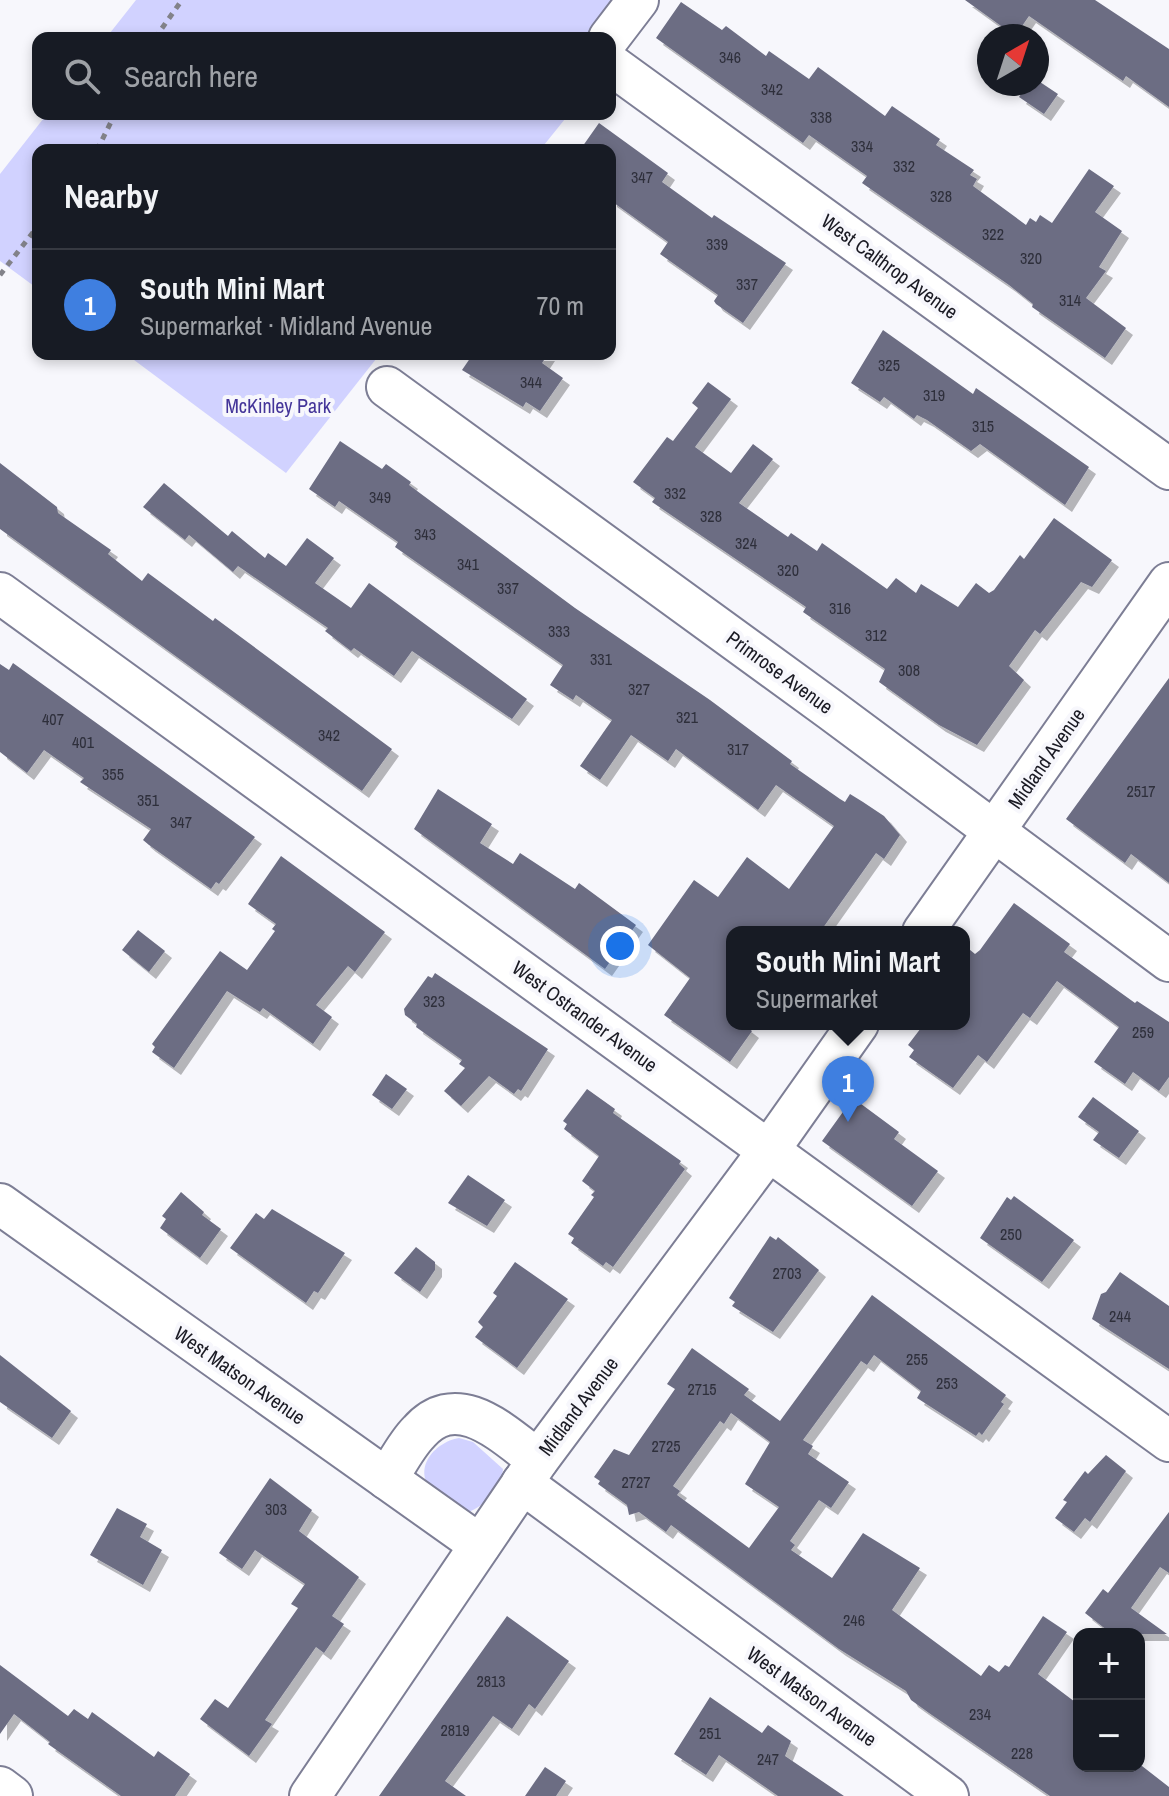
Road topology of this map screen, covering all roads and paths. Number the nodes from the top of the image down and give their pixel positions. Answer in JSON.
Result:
{"nodes":[{"id":1,"x":182,"y":0,"type":"edge"},
{"id":2,"x":638,"y":0,"type":"edge"},
{"id":3,"x":159,"y":32,"type":"edge"},
{"id":4,"x":614,"y":32,"type":"edge"},
{"id":5,"x":616,"y":68,"type":"edge"},
{"id":6,"x":112,"y":120,"type":"edge"},
{"id":7,"x":100,"y":144,"type":"edge"},
{"id":8,"x":32,"y":234,"type":"edge"},
{"id":9,"x":0,"y":275,"type":"edge"},
{"id":10,"x":387,"y":387,"type":"dead end"},
{"id":11,"x":1169,"y":469,"type":"edge"},
{"id":12,"x":1169,"y":583,"type":"edge"},
{"id":13,"x":0,"y":593,"type":"edge"},
{"id":14,"x":993,"y":832,"type":"junction"},
{"id":15,"x":927,"y":926,"type":"edge"},
{"id":16,"x":1169,"y":961,"type":"edge"},
{"id":17,"x":854,"y":1030,"type":"edge"},
{"id":18,"x":769,"y":1150,"type":"junction"},
{"id":19,"x":0,"y":1204,"type":"edge"},
{"id":20,"x":1169,"y":1441,"type":"edge"},
{"id":21,"x":530,"y":1471,"type":"junction"},
{"id":22,"x":387,"y":1479,"type":"junction"},
{"id":23,"x":480,"y":1545,"type":"junction"},
{"id":24,"x":0,"y":1787,"type":"edge"},
{"id":25,"x":12,"y":1796,"type":"edge"},
{"id":26,"x":310,"y":1796,"type":"edge"},
{"id":27,"x":948,"y":1796,"type":"edge"}],
"edges":[{"from":1,"to":3,"type":"path"},
{"from":2,"to":4,"type":"street"},
{"from":5,"to":11,"type":"street","name":"West Calthrop Avenue"},
{"from":6,"to":7,"type":"path"},
{"from":8,"to":9,"type":"path"},
{"from":10,"to":14,"type":"street","name":"Primrose Avenue"},
{"from":12,"to":14,"type":"street","name":"Midland Avenue"},
{"from":13,"to":18,"type":"street","name":"West Ostrander Avenue"},
{"from":14,"to":15,"type":"street","name":"Midland Avenue"},
{"from":14,"to":16,"type":"street","name":"Primrose Avenue"},
{"from":17,"to":18,"type":"street","name":"Midland Avenue"},
{"from":18,"to":20,"type":"street","name":"West Ostrander Avenue"},
{"from":18,"to":21,"type":"street","name":"Midland Avenue"},
{"from":19,"to":22,"type":"street","name":"West Matson Avenue"},
{"from":21,"to":22,"type":"street","name":"West Matson Avenue"},
{"from":21,"to":23,"type":"street","name":"Midland Avenue"},
{"from":21,"to":27,"type":"street","name":"West Matson Avenue"},
{"from":22,"to":23,"type":"street","name":"West Matson Avenue"},
{"from":23,"to":26,"type":"street","name":"Midland Avenue"},
{"from":24,"to":25,"type":"street"}]}
